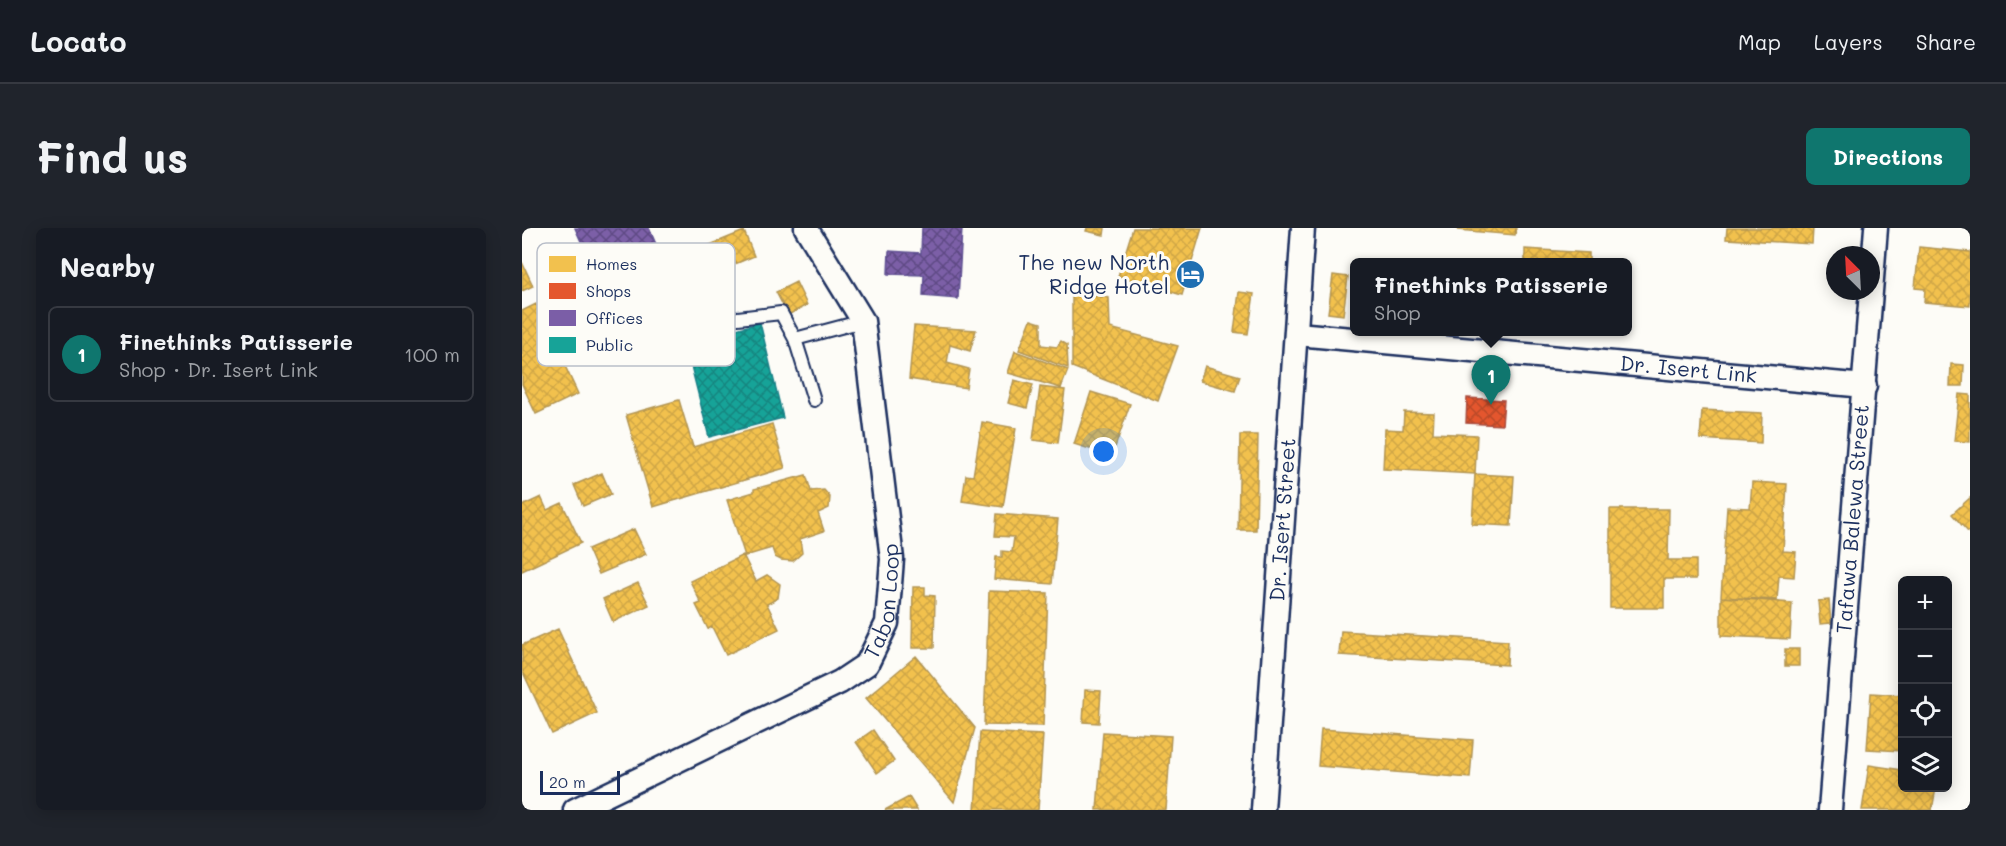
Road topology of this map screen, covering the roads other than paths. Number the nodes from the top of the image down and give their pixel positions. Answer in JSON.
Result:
{"nodes":[{"id":1,"x":806,"y":228,"type":"edge"},
{"id":2,"x":1303,"y":228,"type":"edge"},
{"id":3,"x":1876,"y":228,"type":"edge"},
{"id":4,"x":738,"y":318,"type":"dead end"},
{"id":5,"x":863,"y":321,"type":"junction"},
{"id":6,"x":1297,"y":334,"type":"junction"},
{"id":7,"x":795,"y":339,"type":"junction"},
{"id":8,"x":1865,"y":386,"type":"junction"},
{"id":9,"x":814,"y":400,"type":"dead end"},
{"id":10,"x":575,"y":810,"type":"edge"},
{"id":11,"x":1263,"y":810,"type":"edge"},
{"id":12,"x":1830,"y":810,"type":"edge"}],
"edges":[{"from":1,"to":5,"type":"street","name":"Tabon Loop"},
{"from":2,"to":6,"type":"street","name":"Dr. Isert Street"},
{"from":3,"to":8,"type":"street","name":"Tafawa Balewa Street"},
{"from":4,"to":7,"type":"lane"},
{"from":5,"to":7,"type":"lane"},
{"from":5,"to":10,"type":"street","name":"Tabon Loop"},
{"from":6,"to":8,"type":"street","name":"Dr. Isert Link"},
{"from":6,"to":11,"type":"street","name":"Dr. Isert Street"},
{"from":7,"to":9,"type":"lane"},
{"from":8,"to":12,"type":"street","name":"Tafawa Balewa Street"}]}
